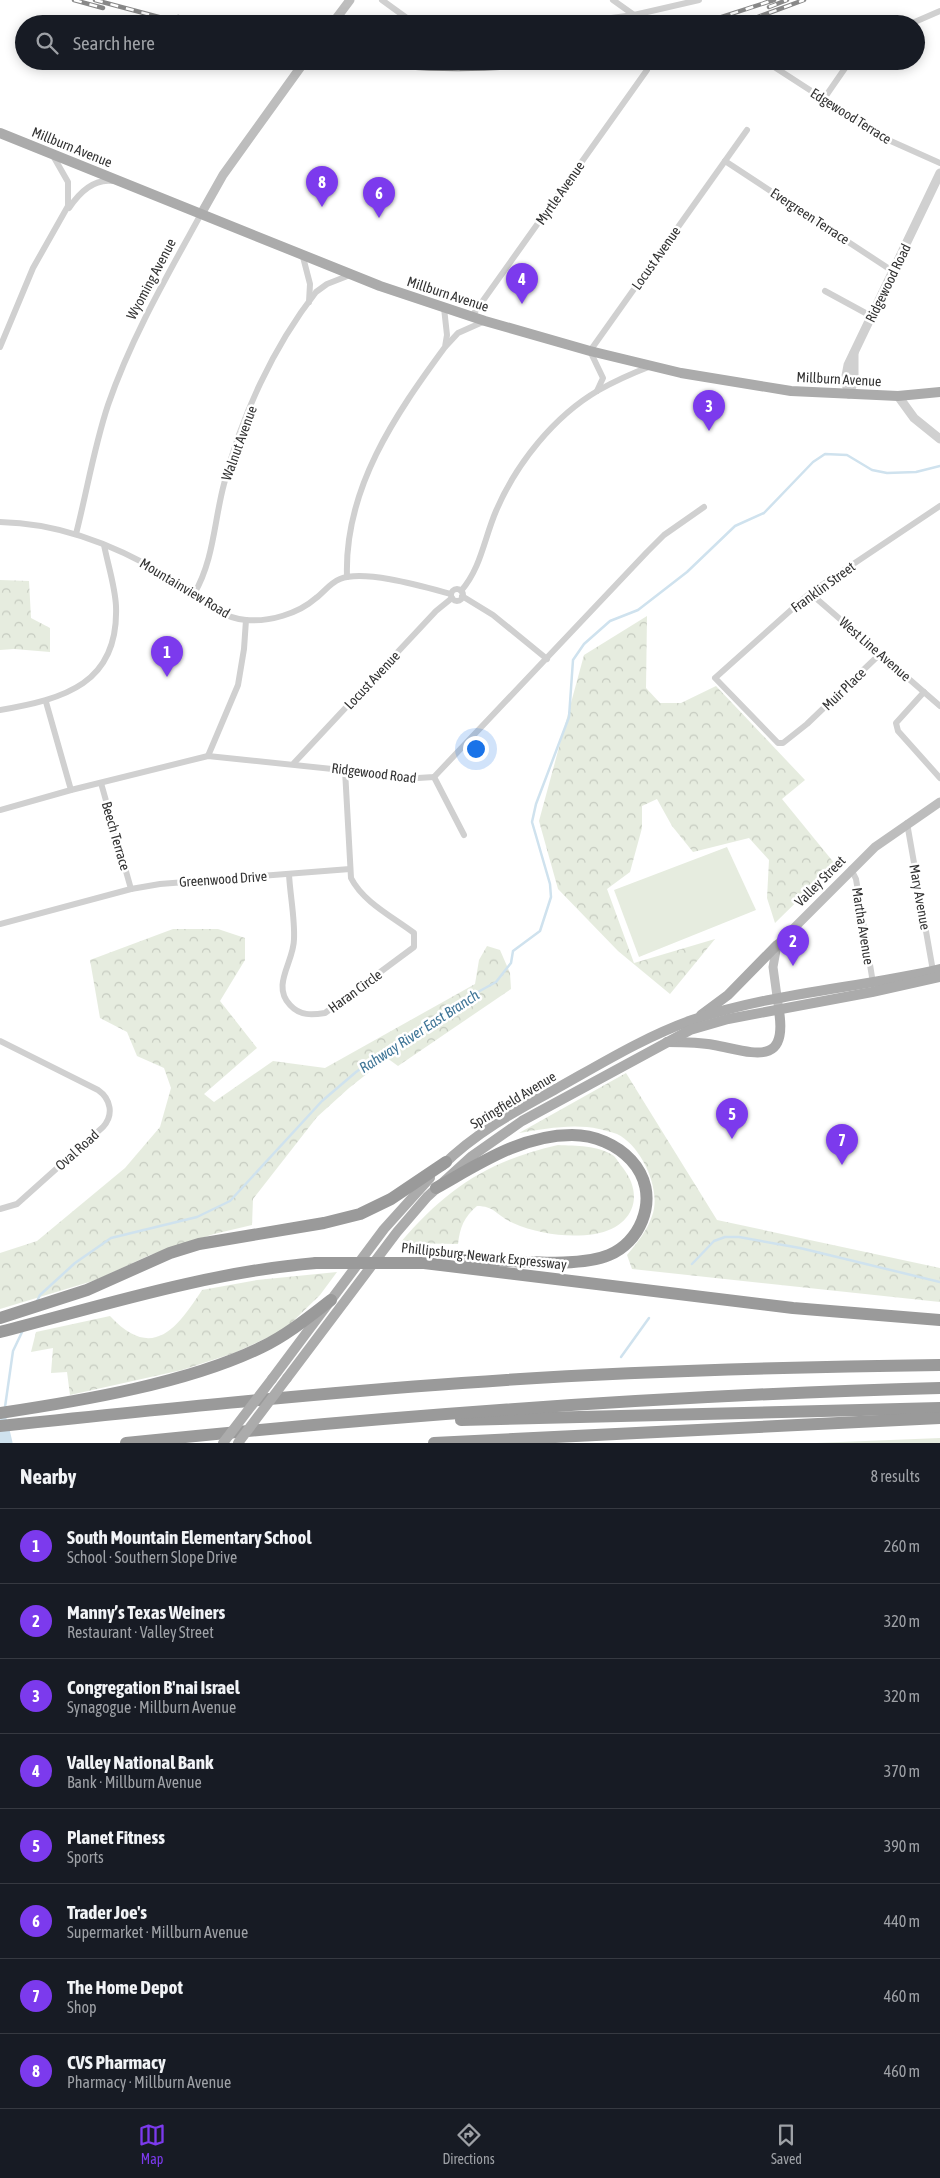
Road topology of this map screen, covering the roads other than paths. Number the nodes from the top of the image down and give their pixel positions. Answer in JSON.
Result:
{"nodes":[{"id":1,"x":350,"y":0,"type":"edge"},
{"id":2,"x":382,"y":0,"type":"edge"},
{"id":3,"x":614,"y":0,"type":"edge"},
{"id":4,"x":698,"y":0,"type":"edge"},
{"id":5,"x":940,"y":11,"type":"edge"},
{"id":6,"x":339,"y":15,"type":"edge"},
{"id":7,"x":403,"y":15,"type":"edge"},
{"id":8,"x":634,"y":15,"type":"joint"},
{"id":9,"x":925,"y":18,"type":"edge"},
{"id":10,"x":299,"y":70,"type":"edge"},
{"id":11,"x":647,"y":70,"type":"dead end"},
{"id":12,"x":778,"y":70,"type":"edge"},
{"id":13,"x":844,"y":70,"type":"edge"},
{"id":14,"x":823,"y":100,"type":"junction"},
{"id":15,"x":747,"y":130,"type":"dead end"},
{"id":16,"x":0,"y":133,"type":"edge"},
{"id":17,"x":52,"y":154,"type":"junction"},
{"id":18,"x":725,"y":161,"type":"junction"},
{"id":19,"x":940,"y":163,"type":"edge"},
{"id":20,"x":940,"y":174,"type":"edge"},
{"id":21,"x":120,"y":182,"type":"junction"},
{"id":22,"x":65,"y":213,"type":"junction"},
{"id":23,"x":201,"y":214,"type":"junction"},
{"id":24,"x":303,"y":256,"type":"junction"},
{"id":25,"x":894,"y":272,"type":"junction"},
{"id":26,"x":350,"y":275,"type":"junction"},
{"id":27,"x":825,"y":291,"type":"dead end"},
{"id":28,"x":309,"y":302,"type":"junction"},
{"id":29,"x":444,"y":308,"type":"junction"},
{"id":30,"x":472,"y":316,"type":"junction"},
{"id":31,"x":871,"y":316,"type":"junction"},
{"id":32,"x":485,"y":320,"type":"junction"},
{"id":33,"x":445,"y":346,"type":"junction"},
{"id":34,"x":0,"y":347,"type":"edge"},
{"id":35,"x":590,"y":351,"type":"junction"},
{"id":36,"x":652,"y":366,"type":"junction"},
{"id":37,"x":597,"y":391,"type":"junction"},
{"id":38,"x":940,"y":392,"type":"edge"},
{"id":39,"x":849,"y":394,"type":"junction"},
{"id":40,"x":898,"y":396,"type":"junction"},
{"id":41,"x":940,"y":439,"type":"edge"},
{"id":42,"x":940,"y":506,"type":"edge"},
{"id":43,"x":704,"y":507,"type":"dead end"},
{"id":44,"x":0,"y":522,"type":"edge"},
{"id":45,"x":76,"y":534,"type":"junction"},
{"id":46,"x":104,"y":545,"type":"junction"},
{"id":47,"x":347,"y":578,"type":"junction"},
{"id":48,"x":810,"y":592,"type":"junction"},
{"id":49,"x":194,"y":594,"type":"junction"},
{"id":50,"x":462,"y":594,"type":"junction"},
{"id":51,"x":451,"y":596,"type":"junction"},
{"id":52,"x":246,"y":620,"type":"junction"},
{"id":53,"x":880,"y":654,"type":"junction"},
{"id":54,"x":547,"y":659,"type":"junction"},
{"id":55,"x":715,"y":678,"type":"joint"},
{"id":56,"x":924,"y":692,"type":"junction"},
{"id":57,"x":46,"y":702,"type":"junction"},
{"id":58,"x":940,"y":706,"type":"edge"},
{"id":59,"x":0,"y":710,"type":"edge"},
{"id":60,"x":208,"y":756,"type":"junction"},
{"id":61,"x":294,"y":763,"type":"junction"},
{"id":62,"x":345,"y":770,"type":"junction"},
{"id":63,"x":434,"y":777,"type":"junction"},
{"id":64,"x":940,"y":778,"type":"edge"},
{"id":65,"x":101,"y":783,"type":"junction"},
{"id":66,"x":71,"y":790,"type":"junction"},
{"id":67,"x":940,"y":802,"type":"edge"},
{"id":68,"x":0,"y":810,"type":"edge"},
{"id":69,"x":907,"y":823,"type":"junction"},
{"id":70,"x":464,"y":835,"type":"dead end"},
{"id":71,"x":350,"y":869,"type":"junction"},
{"id":72,"x":851,"y":869,"type":"junction"},
{"id":73,"x":289,"y":874,"type":"junction"},
{"id":74,"x":131,"y":889,"type":"junction"},
{"id":75,"x":0,"y":924,"type":"edge"},
{"id":76,"x":777,"y":944,"type":"junction"},
{"id":77,"x":938,"y":972,"type":"edge"},
{"id":78,"x":872,"y":983,"type":"junction"},
{"id":79,"x":777,"y":1000,"type":"junction"},
{"id":80,"x":779,"y":1010,"type":"junction"},
{"id":81,"x":693,"y":1020,"type":"junction"},
{"id":82,"x":0,"y":1041,"type":"edge"},
{"id":83,"x":666,"y":1042,"type":"junction"},
{"id":84,"x":446,"y":1162,"type":"junction"},
{"id":85,"x":436,"y":1188,"type":"junction"},
{"id":86,"x":0,"y":1209,"type":"edge"},
{"id":87,"x":424,"y":1263,"type":"junction"},
{"id":88,"x":331,"y":1300,"type":"junction"},
{"id":89,"x":0,"y":1318,"type":"edge"},
{"id":90,"x":940,"y":1320,"type":"edge"},
{"id":91,"x":0,"y":1332,"type":"edge"},
{"id":92,"x":940,"y":1364,"type":"edge"},
{"id":93,"x":940,"y":1388,"type":"edge"},
{"id":94,"x":940,"y":1408,"type":"edge"},
{"id":95,"x":0,"y":1413,"type":"edge"},
{"id":96,"x":940,"y":1418,"type":"edge"},
{"id":97,"x":383,"y":1420,"type":"junction"},
{"id":98,"x":0,"y":1426,"type":"edge"},
{"id":99,"x":126,"y":1443,"type":"edge"},
{"id":100,"x":224,"y":1443,"type":"edge"},
{"id":101,"x":238,"y":1443,"type":"edge"},
{"id":102,"x":434,"y":1443,"type":"edge"}],
"edges":[{"from":1,"to":6,"type":"main road"},
{"from":2,"to":7,"type":"street"},
{"from":3,"to":8,"type":"street"},
{"from":4,"to":8,"type":"street"},
{"from":5,"to":9,"type":"street"},
{"from":10,"to":23,"type":"main road","name":"Wyoming Avenue"},
{"from":11,"to":30,"type":"street","name":"Myrtle Avenue"},
{"from":12,"to":14,"type":"street","name":"Edgewood Terrace"},
{"from":13,"to":14,"type":"street"},
{"from":14,"to":19,"type":"street","name":"Edgewood Terrace"},
{"from":15,"to":18,"type":"street","name":"Locust Avenue"},
{"from":16,"to":17,"type":"main road","name":"Millburn Avenue"},
{"from":17,"to":21,"type":"main road","name":"Millburn Avenue"},
{"from":17,"to":22,"type":"street"},
{"from":18,"to":25,"type":"street","name":"Evergreen Terrace"},
{"from":18,"to":35,"type":"street","name":"Locust Avenue"},
{"from":20,"to":25,"type":"street","name":"Ridgewood Road"},
{"from":21,"to":22,"type":"street"},
{"from":21,"to":23,"type":"main road","name":"Millburn Avenue"},
{"from":22,"to":34,"type":"street"},
{"from":23,"to":24,"type":"main road","name":"Millburn Avenue"},
{"from":23,"to":45,"type":"street","name":"Wyoming Avenue"},
{"from":24,"to":26,"type":"main road","name":"Millburn Avenue"},
{"from":24,"to":28,"type":"street"},
{"from":25,"to":31,"type":"street","name":"Ridgewood Road"},
{"from":26,"to":28,"type":"street","name":"Walnut Avenue"},
{"from":26,"to":29,"type":"main road","name":"Millburn Avenue"},
{"from":27,"to":31,"type":"street"},
{"from":28,"to":49,"type":"street","name":"Walnut Avenue"},
{"from":29,"to":30,"type":"main road","name":"Millburn Avenue"},
{"from":29,"to":33,"type":"street"},
{"from":30,"to":32,"type":"main road","name":"Millburn Avenue"},
{"from":31,"to":39,"type":"street","name":"Ridgewood Road"},
{"from":32,"to":33,"type":"street"},
{"from":32,"to":35,"type":"main road","name":"Millburn Avenue"},
{"from":33,"to":47,"type":"street"},
{"from":35,"to":36,"type":"main road","name":"Millburn Avenue"},
{"from":35,"to":37,"type":"street"},
{"from":36,"to":37,"type":"street"},
{"from":36,"to":39,"type":"main road","name":"Millburn Avenue"},
{"from":37,"to":50,"type":"street"},
{"from":38,"to":40,"type":"main road","name":"Millburn Avenue"},
{"from":39,"to":40,"type":"main road","name":"Millburn Avenue"},
{"from":40,"to":41,"type":"street"},
{"from":42,"to":48,"type":"street","name":"Franklin Street"},
{"from":43,"to":54,"type":"street","name":"Ridgewood Road"},
{"from":44,"to":45,"type":"street","name":"Mountainview Road"},
{"from":45,"to":46,"type":"street","name":"Mountainview Road"},
{"from":46,"to":49,"type":"street","name":"Mountainview Road"},
{"from":46,"to":57,"type":"street"},
{"from":47,"to":51,"type":"street","name":"Mountainview Road"},
{"from":47,"to":52,"type":"street","name":"Mountainview Road"},
{"from":48,"to":53,"type":"street","name":"West Line Avenue"},
{"from":48,"to":55,"type":"street","name":"Franklin Street"},
{"from":49,"to":52,"type":"street","name":"Mountainview Road"},
{"from":50,"to":51,"type":"street"},
{"from":50,"to":54,"type":"street"},
{"from":51,"to":61,"type":"street","name":"Locust Avenue"},
{"from":52,"to":60,"type":"street"},
{"from":53,"to":55,"type":"street","name":"Muir Place"},
{"from":53,"to":56,"type":"street","name":"West Line Avenue"},
{"from":54,"to":63,"type":"street","name":"Ridgewood Road"},
{"from":56,"to":58,"type":"street","name":"West Line Avenue"},
{"from":56,"to":64,"type":"street"},
{"from":57,"to":59,"type":"street"},
{"from":57,"to":66,"type":"street"},
{"from":60,"to":61,"type":"street","name":"Ridgewood Road"},
{"from":60,"to":65,"type":"street","name":"Ridgewood Road"},
{"from":61,"to":62,"type":"street","name":"Ridgewood Road"},
{"from":62,"to":63,"type":"street","name":"Ridgewood Road"},
{"from":62,"to":71,"type":"street"},
{"from":63,"to":70,"type":"street"},
{"from":65,"to":66,"type":"street","name":"Ridgewood Road"},
{"from":65,"to":74,"type":"street","name":"Beech Terrace"},
{"from":66,"to":68,"type":"street","name":"Ridgewood Road"},
{"from":67,"to":69,"type":"main road","name":"Valley Street"},
{"from":69,"to":72,"type":"main road","name":"Valley Street"},
{"from":69,"to":77,"type":"street","name":"Mary Avenue"},
{"from":71,"to":73,"type":"street","name":"Greenwood Drive"},
{"from":71,"to":73,"type":"street","name":"Haran Circle"},
{"from":72,"to":76,"type":"main road","name":"Valley Street"},
{"from":72,"to":78,"type":"street","name":"Martha Avenue"},
{"from":73,"to":74,"type":"street","name":"Greenwood Drive"},
{"from":74,"to":75,"type":"street","name":"Greenwood Drive"},
{"from":76,"to":79,"type":"main road"},
{"from":76,"to":81,"type":"main road"},
{"from":77,"to":78,"type":"main road","name":"Springfield Avenue"},
{"from":77,"to":80,"type":"main road","name":"Springfield Avenue"},
{"from":78,"to":79,"type":"main road","name":"Springfield Avenue"},
{"from":79,"to":80,"type":"main road"},
{"from":79,"to":81,"type":"main road","name":"Springfield Avenue"},
{"from":80,"to":83,"type":"main road","name":"Springfield Avenue"},
{"from":80,"to":83,"type":"main road"},
{"from":81,"to":84,"type":"main road","name":"Springfield Avenue"},
{"from":82,"to":86,"type":"street","name":"Oval Road"},
{"from":83,"to":85,"type":"main road","name":"Springfield Avenue"},
{"from":84,"to":88,"type":"main road","name":"Springfield Avenue"},
{"from":84,"to":89,"type":"highway"},
{"from":85,"to":87,"type":"highway"},
{"from":85,"to":101,"type":"main road","name":"Springfield Avenue","bridge":true},
{"from":87,"to":90,"type":"highway","name":"Phillipsburg-Newark Expressway"},
{"from":87,"to":91,"type":"highway","name":"Phillipsburg-Newark Expressway","bridge":true},
{"from":88,"to":95,"type":"highway"},
{"from":88,"to":100,"type":"main road","name":"Springfield Avenue","bridge":true},
{"from":92,"to":98,"type":"highway"},
{"from":93,"to":97,"type":"highway"},
{"from":94,"to":97,"type":"highway"},
{"from":96,"to":102,"type":"highway"},
{"from":97,"to":99,"type":"highway"}]}
